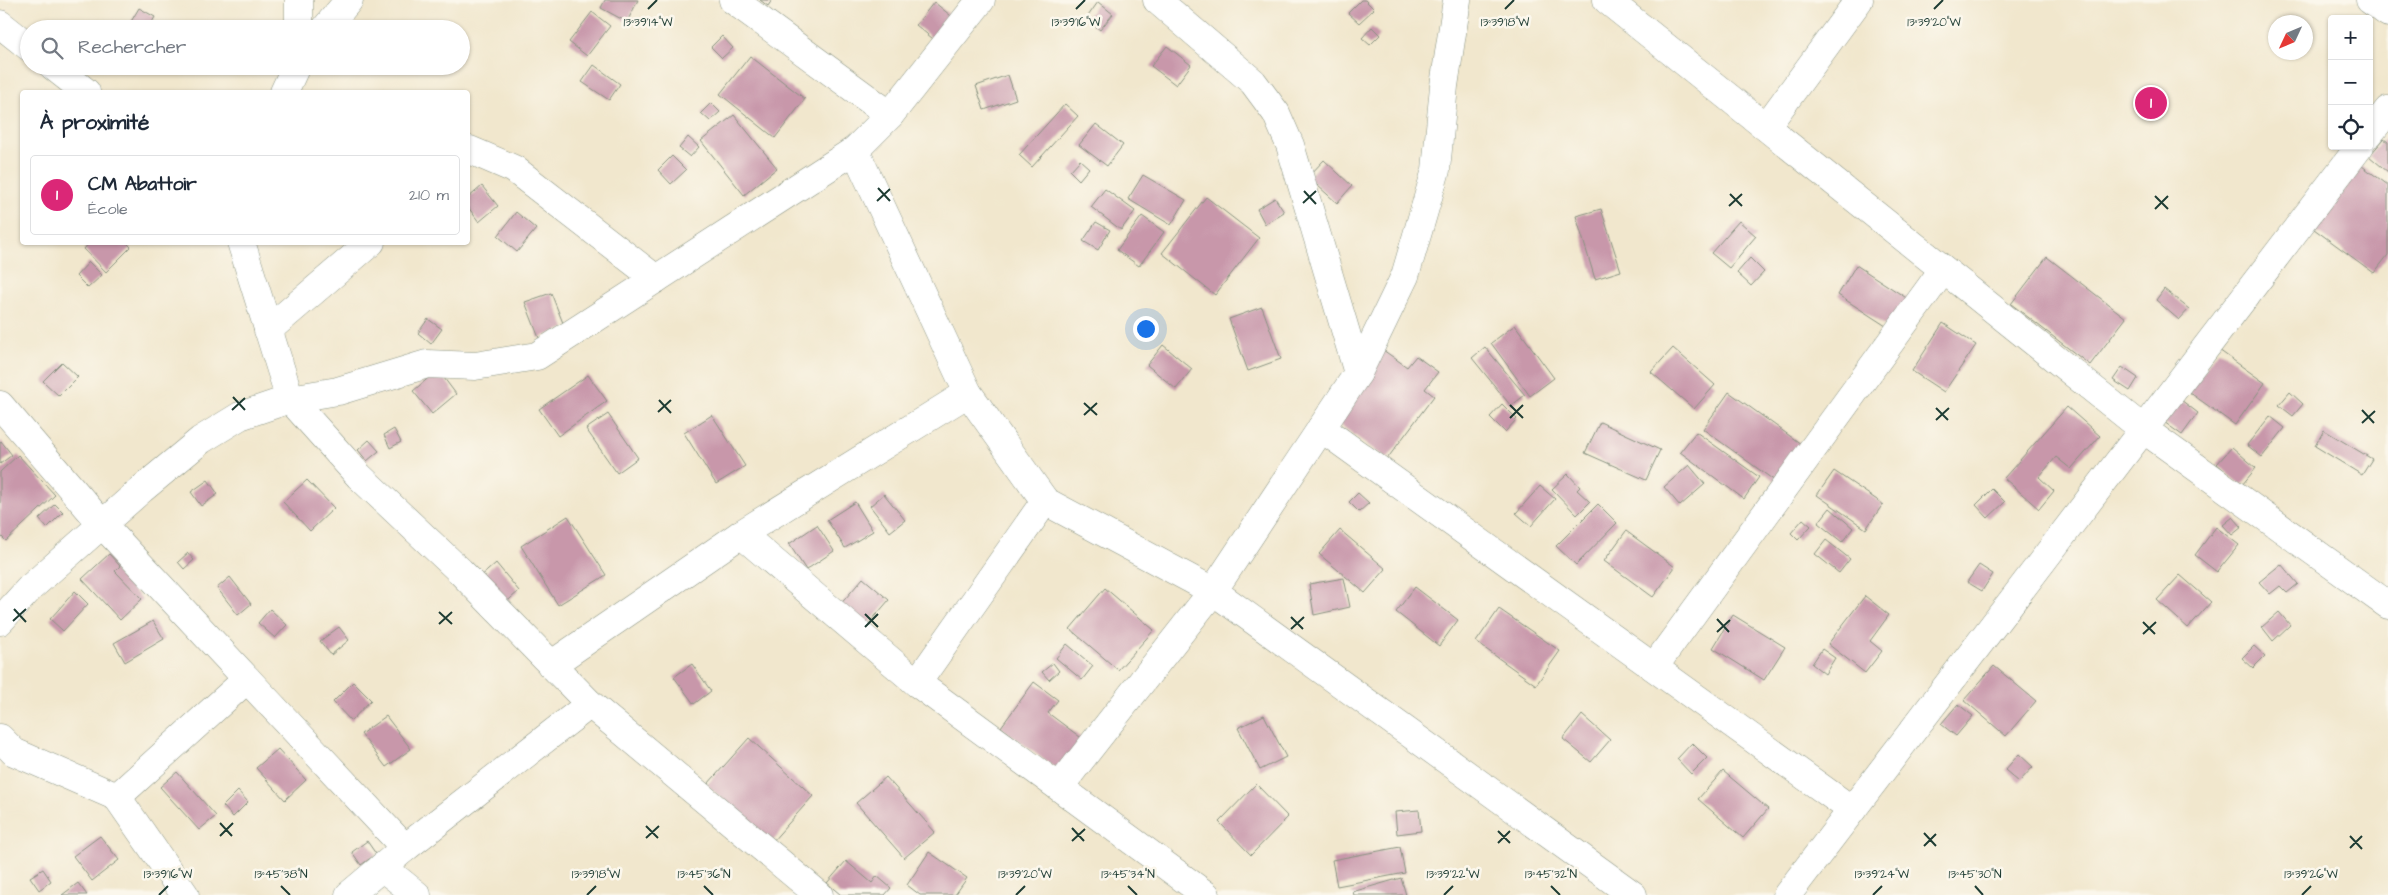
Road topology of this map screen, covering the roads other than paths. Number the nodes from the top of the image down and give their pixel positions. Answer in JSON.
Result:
{"nodes":[{"id":1,"x":299,"y":0,"type":"edge"},
{"id":2,"x":349,"y":0,"type":"edge"},
{"id":3,"x":733,"y":0,"type":"edge"},
{"id":4,"x":981,"y":0,"type":"edge"},
{"id":5,"x":1157,"y":0,"type":"edge"},
{"id":6,"x":1457,"y":0,"type":"edge"},
{"id":7,"x":1607,"y":0,"type":"edge"},
{"id":8,"x":1859,"y":0,"type":"edge"},
{"id":9,"x":2370,"y":0,"type":"edge"},
{"id":10,"x":2388,"y":13,"type":"edge"},
{"id":11,"x":299,"y":20,"type":"edge"},
{"id":12,"x":332,"y":20,"type":"edge"},
{"id":13,"x":0,"y":24,"type":"edge"},
{"id":14,"x":20,"y":40,"type":"edge"},
{"id":15,"x":64,"y":75,"type":"edge"},
{"id":16,"x":292,"y":75,"type":"edge"},
{"id":17,"x":83,"y":90,"type":"edge"},
{"id":18,"x":285,"y":90,"type":"edge"},
{"id":19,"x":2388,"y":110,"type":"edge"},
{"id":20,"x":890,"y":115,"type":"junction"},
{"id":21,"x":1766,"y":128,"type":"junction"},
{"id":22,"x":2373,"y":129,"type":"edge"},
{"id":23,"x":470,"y":150,"type":"edge"},
{"id":24,"x":855,"y":150,"type":"junction"},
{"id":25,"x":2357,"y":150,"type":"edge"},
{"id":26,"x":242,"y":245,"type":"edge"},
{"id":27,"x":367,"y":245,"type":"edge"},
{"id":28,"x":1943,"y":270,"type":"junction"},
{"id":29,"x":656,"y":279,"type":"junction"},
{"id":30,"x":268,"y":330,"type":"junction"},
{"id":31,"x":1358,"y":373,"type":"junction"},
{"id":32,"x":968,"y":393,"type":"junction"},
{"id":33,"x":290,"y":399,"type":"junction"},
{"id":34,"x":0,"y":405,"type":"edge"},
{"id":35,"x":1321,"y":428,"type":"junction"},
{"id":36,"x":2143,"y":430,"type":"junction"},
{"id":37,"x":1044,"y":501,"type":"junction"},
{"id":38,"x":102,"y":524,"type":"junction"},
{"id":39,"x":741,"y":534,"type":"junction"},
{"id":40,"x":1213,"y":590,"type":"junction"},
{"id":41,"x":2388,"y":605,"type":"edge"},
{"id":42,"x":0,"y":621,"type":"edge"},
{"id":43,"x":551,"y":665,"type":"junction"},
{"id":44,"x":1654,"y":667,"type":"junction"},
{"id":45,"x":246,"y":679,"type":"junction"},
{"id":46,"x":917,"y":683,"type":"junction"},
{"id":47,"x":590,"y":704,"type":"junction"},
{"id":48,"x":0,"y":738,"type":"edge"},
{"id":49,"x":1060,"y":786,"type":"junction"},
{"id":50,"x":117,"y":797,"type":"junction"},
{"id":51,"x":1852,"y":810,"type":"junction"},
{"id":52,"x":405,"y":848,"type":"junction"},
{"id":53,"x":382,"y":867,"type":"junction"},
{"id":54,"x":185,"y":895,"type":"edge"},
{"id":55,"x":349,"y":895,"type":"edge"},
{"id":56,"x":417,"y":895,"type":"edge"},
{"id":57,"x":819,"y":895,"type":"edge"},
{"id":58,"x":1206,"y":895,"type":"edge"},
{"id":59,"x":1633,"y":895,"type":"edge"},
{"id":60,"x":1787,"y":895,"type":"edge"}],
"edges":[{"from":1,"to":11,"type":"street"},
{"from":2,"to":12,"type":"street"},
{"from":3,"to":20,"type":"street"},
{"from":4,"to":20,"type":"street"},
{"from":5,"to":31,"type":"street"},
{"from":6,"to":31,"type":"street"},
{"from":7,"to":21,"type":"street"},
{"from":8,"to":21,"type":"street"},
{"from":9,"to":10,"type":"street"},
{"from":13,"to":14,"type":"street"},
{"from":15,"to":17,"type":"street"},
{"from":16,"to":18,"type":"street"},
{"from":19,"to":22,"type":"street"},
{"from":20,"to":24,"type":"street"},
{"from":21,"to":28,"type":"street"},
{"from":23,"to":29,"type":"street"},
{"from":24,"to":29,"type":"street"},
{"from":24,"to":32,"type":"street"},
{"from":25,"to":36,"type":"street"},
{"from":26,"to":30,"type":"street"},
{"from":27,"to":30,"type":"street"},
{"from":28,"to":36,"type":"street"},
{"from":28,"to":44,"type":"street"},
{"from":29,"to":33,"type":"street"},
{"from":30,"to":33,"type":"street"},
{"from":31,"to":35,"type":"street"},
{"from":32,"to":37,"type":"street"},
{"from":32,"to":39,"type":"street"},
{"from":33,"to":38,"type":"street"},
{"from":33,"to":43,"type":"street"},
{"from":34,"to":38,"type":"street"},
{"from":35,"to":40,"type":"street"},
{"from":35,"to":44,"type":"street"},
{"from":36,"to":41,"type":"street"},
{"from":36,"to":51,"type":"street"},
{"from":37,"to":40,"type":"street"},
{"from":37,"to":46,"type":"street"},
{"from":38,"to":42,"type":"street"},
{"from":38,"to":45,"type":"street"},
{"from":39,"to":43,"type":"street"},
{"from":39,"to":46,"type":"street"},
{"from":40,"to":49,"type":"street"},
{"from":40,"to":59,"type":"street"},
{"from":43,"to":47,"type":"street"},
{"from":44,"to":51,"type":"street"},
{"from":45,"to":50,"type":"street"},
{"from":45,"to":52,"type":"street"},
{"from":46,"to":49,"type":"street"},
{"from":47,"to":52,"type":"street"},
{"from":47,"to":57,"type":"street"},
{"from":48,"to":50,"type":"street"},
{"from":49,"to":58,"type":"street"},
{"from":50,"to":54,"type":"street"},
{"from":51,"to":60,"type":"street"},
{"from":52,"to":53,"type":"street"},
{"from":53,"to":55,"type":"street"},
{"from":53,"to":56,"type":"street"}]}
